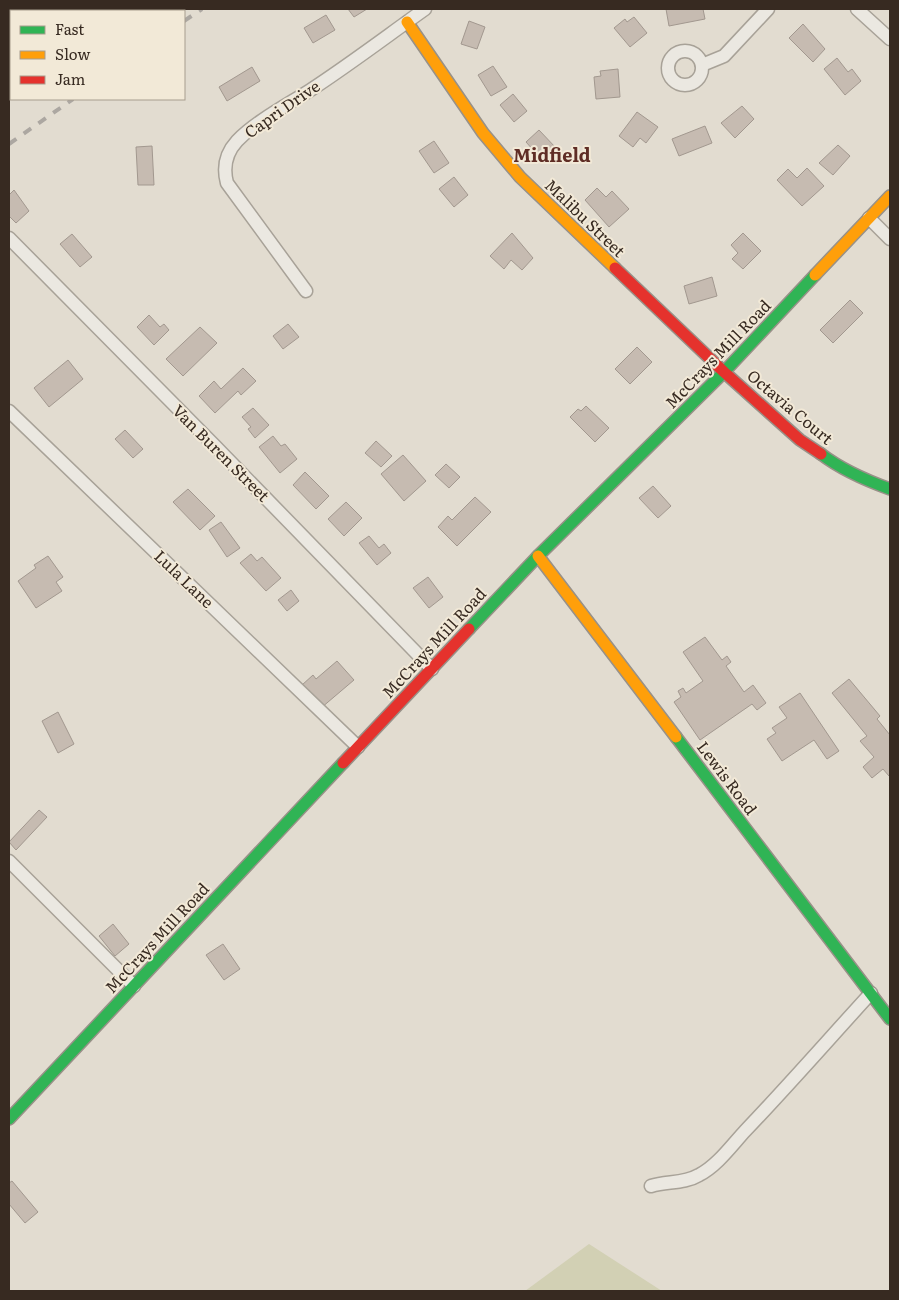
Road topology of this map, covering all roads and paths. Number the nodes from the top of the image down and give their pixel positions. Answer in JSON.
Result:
{"nodes":[{"id":1,"x":425,"y":9,"type":"edge"},
{"id":2,"x":768,"y":9,"type":"edge"},
{"id":3,"x":858,"y":9,"type":"edge"},
{"id":4,"x":407,"y":22,"type":"junction"},
{"id":5,"x":890,"y":39,"type":"edge"},
{"id":6,"x":702,"y":65,"type":"dead end"},
{"id":7,"x":890,"y":196,"type":"edge"},
{"id":8,"x":870,"y":218,"type":"junction"},
{"id":9,"x":9,"y":238,"type":"edge"},
{"id":10,"x":890,"y":239,"type":"edge"},
{"id":11,"x":306,"y":291,"type":"dead end"},
{"id":12,"x":724,"y":372,"type":"junction"},
{"id":13,"x":9,"y":411,"type":"edge"},
{"id":14,"x":890,"y":489,"type":"edge"},
{"id":15,"x":538,"y":556,"type":"junction"},
{"id":16,"x":432,"y":669,"type":"junction"},
{"id":17,"x":358,"y":747,"type":"junction"},
{"id":18,"x":9,"y":861,"type":"edge"},
{"id":19,"x":134,"y":986,"type":"junction"},
{"id":20,"x":871,"y":993,"type":"junction"},
{"id":21,"x":890,"y":1019,"type":"edge"},
{"id":22,"x":9,"y":1119,"type":"edge"},
{"id":23,"x":651,"y":1186,"type":"dead end"}],
"edges":[{"from":1,"to":4,"type":"street","name":"Capri Drive"},
{"from":2,"to":6,"type":"street"},
{"from":3,"to":5,"type":"street"},
{"from":4,"to":11,"type":"street","name":"Capri Drive"},
{"from":4,"to":12,"type":"street","name":"Malibu Street"},
{"from":7,"to":8,"type":"street","name":"McCrays Mill Road"},
{"from":8,"to":10,"type":"street"},
{"from":8,"to":12,"type":"street","name":"McCrays Mill Road"},
{"from":9,"to":16,"type":"street","name":"Van Buren Street"},
{"from":12,"to":14,"type":"street","name":"Octavia Court"},
{"from":12,"to":15,"type":"street","name":"McCrays Mill Road"},
{"from":13,"to":17,"type":"street","name":"Lula Lane"},
{"from":15,"to":16,"type":"street","name":"McCrays Mill Road"},
{"from":15,"to":20,"type":"street","name":"Lewis Road"},
{"from":16,"to":17,"type":"street","name":"McCrays Mill Road"},
{"from":17,"to":19,"type":"street","name":"McCrays Mill Road"},
{"from":18,"to":19,"type":"street"},
{"from":19,"to":22,"type":"street","name":"McCrays Mill Road"},
{"from":20,"to":21,"type":"street","name":"Lewis Road"},
{"from":20,"to":23,"type":"street"}]}
